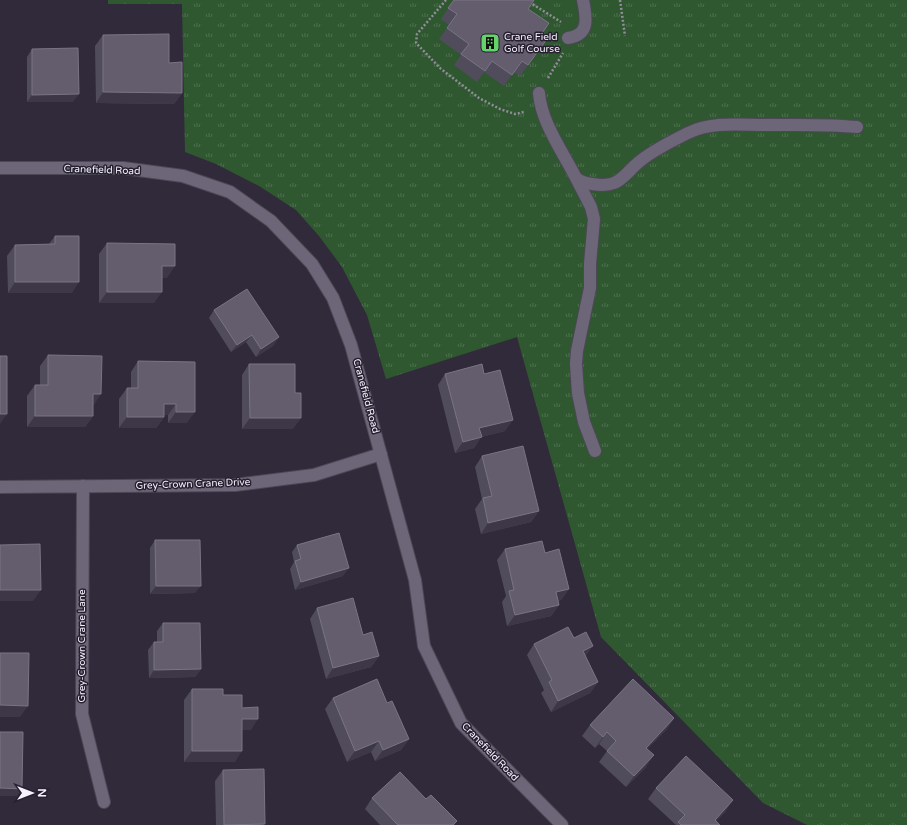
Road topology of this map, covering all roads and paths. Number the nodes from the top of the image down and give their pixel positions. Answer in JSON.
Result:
{"nodes":[{"id":1,"x":446,"y":0,"type":"edge"},
{"id":2,"x":526,"y":0,"type":"edge"},
{"id":3,"x":583,"y":0,"type":"edge"},
{"id":4,"x":620,"y":0,"type":"edge"},
{"id":5,"x":625,"y":36,"type":"dead end"},
{"id":6,"x":568,"y":38,"type":"junction"},
{"id":7,"x":539,"y":93,"type":"junction"},
{"id":8,"x":857,"y":127,"type":"dead end"},
{"id":9,"x":0,"y":168,"type":"edge"},
{"id":10,"x":576,"y":178,"type":"junction"},
{"id":11,"x":595,"y":451,"type":"dead end"},
{"id":12,"x":381,"y":454,"type":"junction"},
{"id":13,"x":83,"y":486,"type":"junction"},
{"id":14,"x":0,"y":487,"type":"edge"},
{"id":15,"x":104,"y":802,"type":"dead end"},
{"id":16,"x":562,"y":825,"type":"edge"}],
"edges":[{"from":1,"to":7,"type":"path"},
{"from":2,"to":6,"type":"path"},
{"from":3,"to":6,"type":"street"},
{"from":4,"to":5,"type":"path"},
{"from":6,"to":7,"type":"path"},
{"from":7,"to":10,"type":"street"},
{"from":8,"to":10,"type":"street"},
{"from":9,"to":12,"type":"street","name":"Cranefield Road"},
{"from":10,"to":11,"type":"street"},
{"from":12,"to":13,"type":"street","name":"Grey-Crown Crane Drive"},
{"from":12,"to":16,"type":"street","name":"Cranefield Road"},
{"from":13,"to":14,"type":"street","name":"Grey-Crown Crane Drive"},
{"from":13,"to":15,"type":"street","name":"Grey-Crown Crane Lane"}]}
